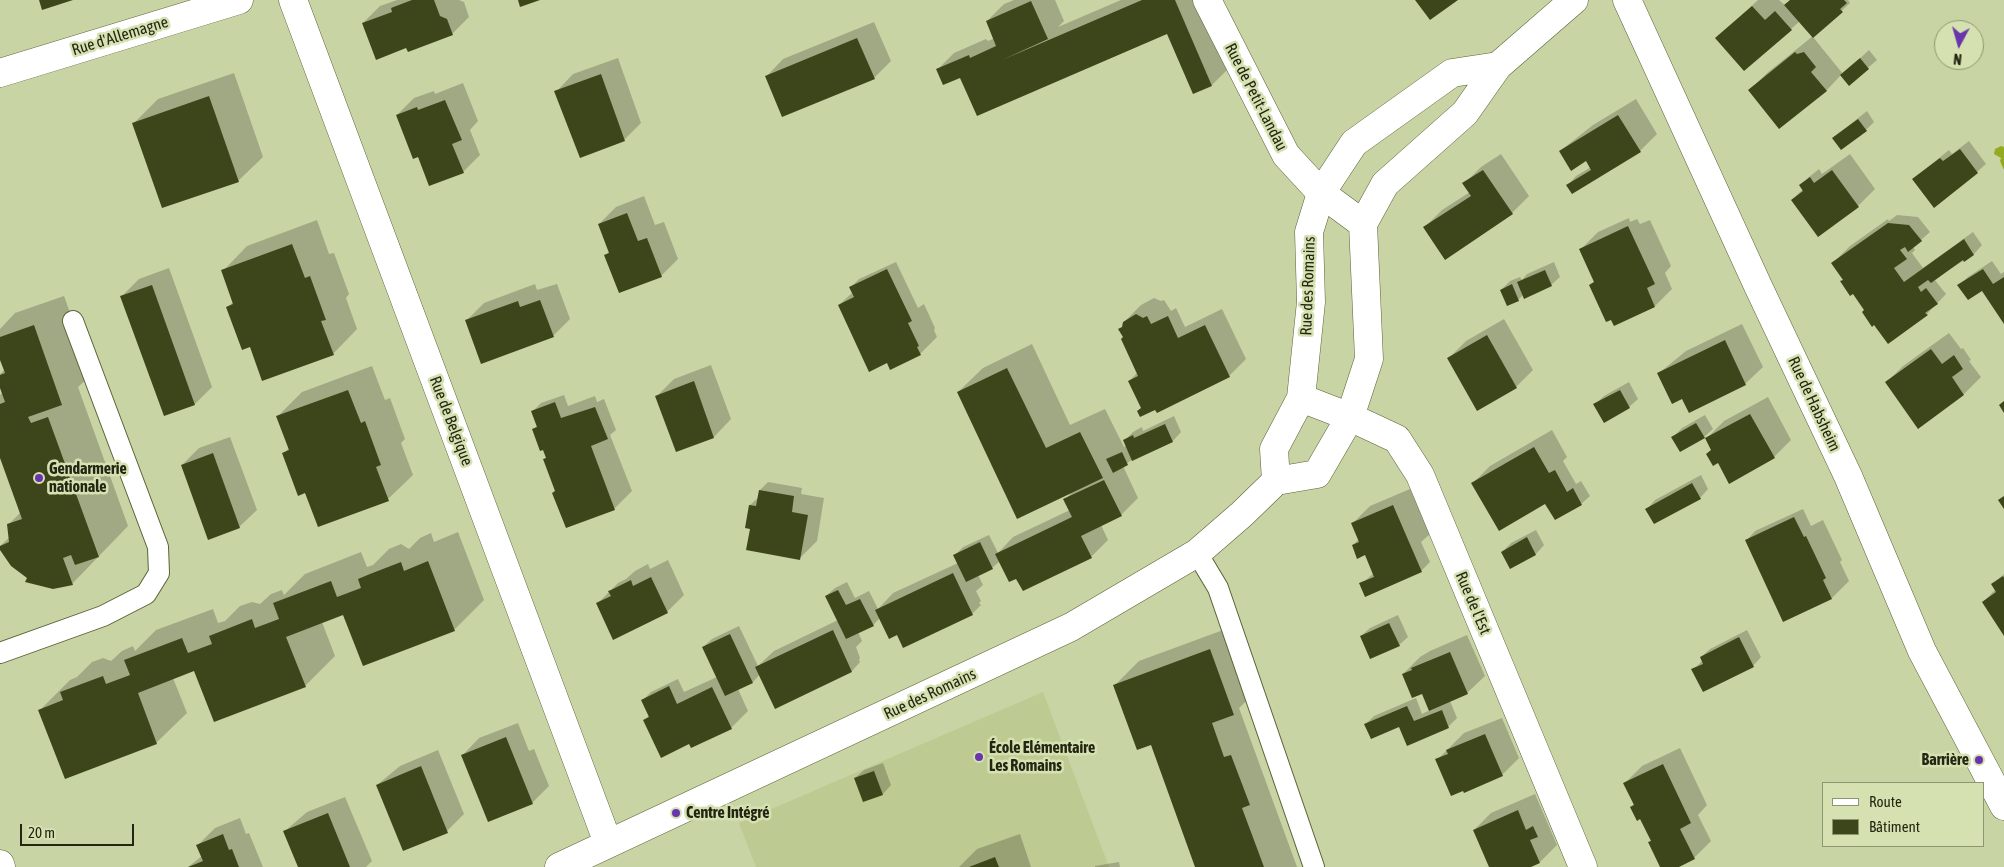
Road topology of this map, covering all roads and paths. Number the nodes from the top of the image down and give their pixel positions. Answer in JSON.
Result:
{"nodes":[{"id":1,"x":239,"y":0,"type":"edge"},
{"id":2,"x":293,"y":0,"type":"edge"},
{"id":3,"x":1206,"y":0,"type":"edge"},
{"id":4,"x":1574,"y":0,"type":"edge"},
{"id":5,"x":1627,"y":0,"type":"edge"},
{"id":6,"x":1498,"y":66,"type":"junction"},
{"id":7,"x":0,"y":73,"type":"edge"},
{"id":8,"x":1321,"y":193,"type":"junction"},
{"id":9,"x":1363,"y":224,"type":"junction"},
{"id":10,"x":73,"y":321,"type":"dead end"},
{"id":11,"x":1301,"y":398,"type":"junction"},
{"id":12,"x":1350,"y":417,"type":"junction"},
{"id":13,"x":1276,"y":481,"type":"junction"},
{"id":14,"x":1197,"y":553,"type":"junction"},
{"id":15,"x":0,"y":653,"type":"edge"},
{"id":16,"x":2004,"y":806,"type":"edge"},
{"id":17,"x":608,"y":843,"type":"junction"},
{"id":18,"x":559,"y":867,"type":"edge"},
{"id":19,"x":1314,"y":867,"type":"edge"},
{"id":20,"x":1583,"y":867,"type":"edge"}],
"edges":[{"from":1,"to":7,"type":"street","name":"Rue d'Allemagne"},
{"from":2,"to":17,"type":"street","name":"Rue de Belgique"},
{"from":3,"to":8,"type":"street","name":"Rue de Petit-Landau"},
{"from":4,"to":6,"type":"street"},
{"from":5,"to":16,"type":"street","name":"Rue de Habsheim"},
{"from":6,"to":8,"type":"street","name":"Rue des Romains"},
{"from":6,"to":9,"type":"street"},
{"from":8,"to":9,"type":"street","name":"Rue de Petit-Landau"},
{"from":8,"to":11,"type":"street","name":"Rue des Romains"},
{"from":9,"to":12,"type":"street"},
{"from":10,"to":15,"type":"lane"},
{"from":11,"to":12,"type":"street","name":"Rue de l'Est"},
{"from":11,"to":13,"type":"street","name":"Rue des Romains"},
{"from":12,"to":13,"type":"street"},
{"from":12,"to":20,"type":"street","name":"Rue de l'Est"},
{"from":13,"to":14,"type":"street","name":"Rue des Romains"},
{"from":14,"to":17,"type":"street","name":"Rue des Romains"},
{"from":14,"to":19,"type":"lane"},
{"from":17,"to":18,"type":"street","name":"Rue des Romains"}]}
